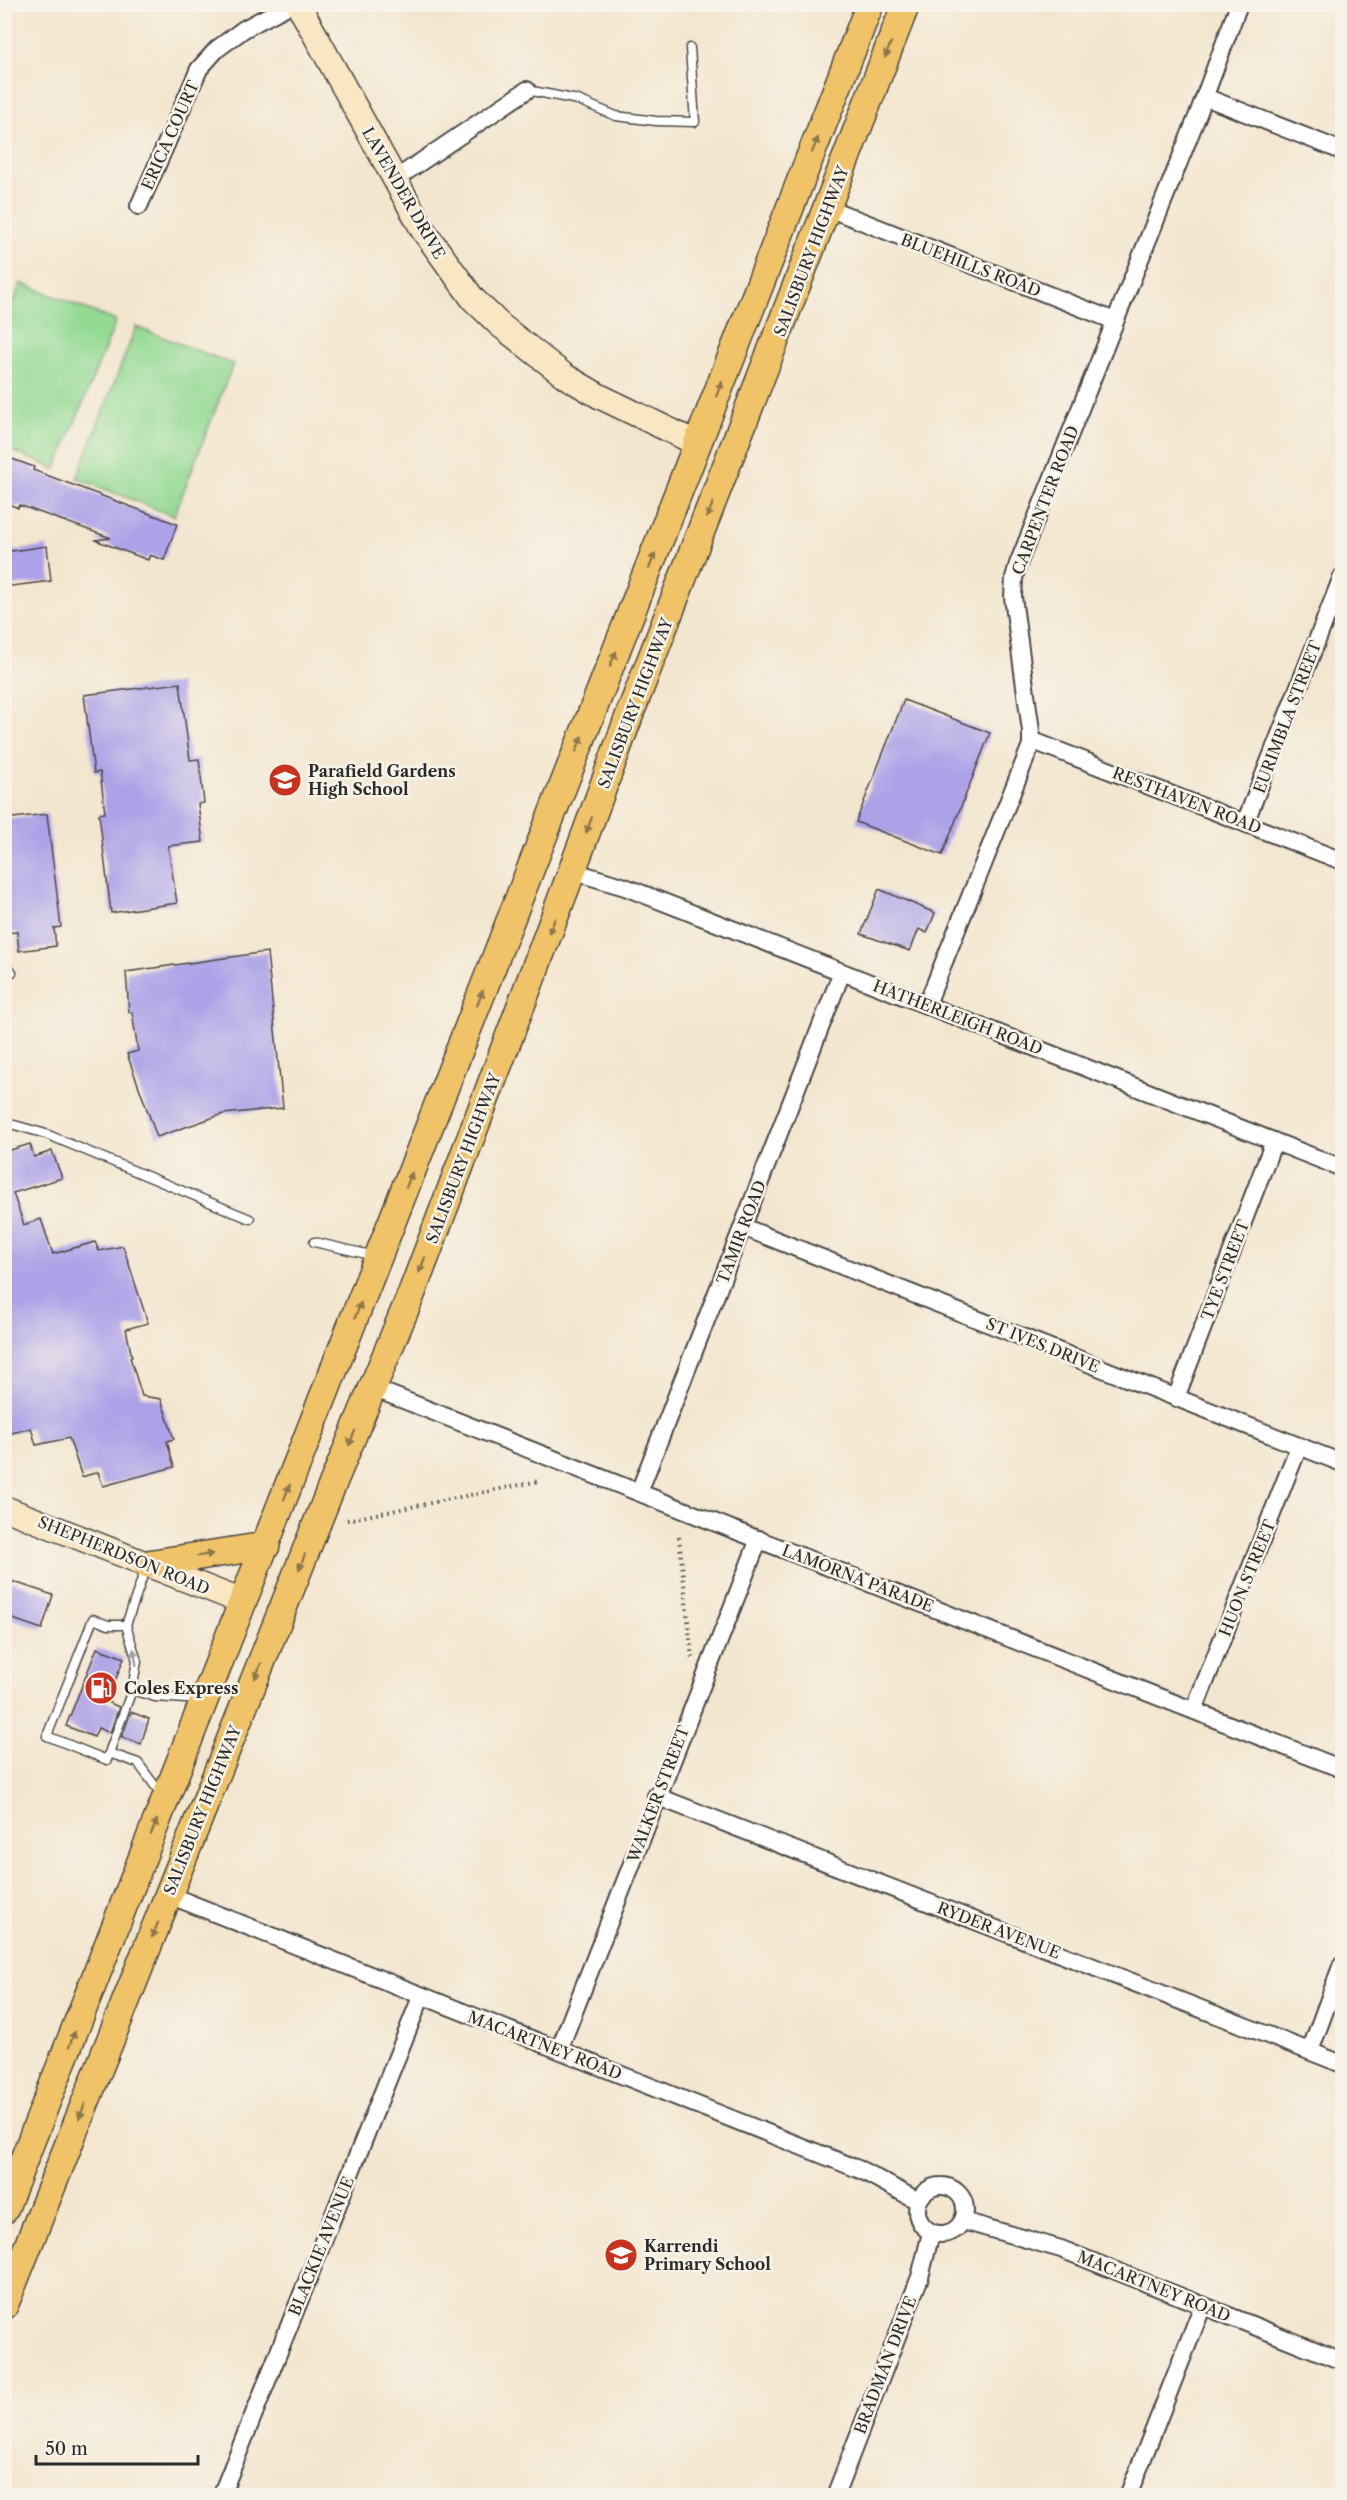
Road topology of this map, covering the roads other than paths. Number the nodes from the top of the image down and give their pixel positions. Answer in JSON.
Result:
{"nodes":[{"id":1,"x":291,"y":4,"type":"edge"},
{"id":2,"x":298,"y":4,"type":"edge"},
{"id":3,"x":870,"y":4,"type":"edge"},
{"id":4,"x":906,"y":4,"type":"edge"},
{"id":5,"x":1239,"y":4,"type":"edge"},
{"id":6,"x":690,"y":48,"type":"dead end"},
{"id":7,"x":527,"y":90,"type":"joint"},
{"id":8,"x":1204,"y":98,"type":"junction"},
{"id":9,"x":1342,"y":151,"type":"edge"},
{"id":10,"x":394,"y":180,"type":"junction"},
{"id":11,"x":795,"y":196,"type":"junction"},
{"id":12,"x":139,"y":206,"type":"dead end"},
{"id":13,"x":828,"y":208,"type":"junction"},
{"id":14,"x":1115,"y":321,"type":"junction"},
{"id":15,"x":698,"y":444,"type":"junction"},
{"id":16,"x":731,"y":456,"type":"junction"},
{"id":17,"x":1342,"y":576,"type":"edge"},
{"id":18,"x":1031,"y":740,"type":"junction"},
{"id":19,"x":1245,"y":823,"type":"junction"},
{"id":20,"x":535,"y":858,"type":"junction"},
{"id":21,"x":1342,"y":861,"type":"edge"},
{"id":22,"x":572,"y":871,"type":"junction"},
{"id":23,"x":843,"y":972,"type":"junction"},
{"id":24,"x":927,"y":1004,"type":"junction"},
{"id":25,"x":4,"y":1122,"type":"edge"},
{"id":26,"x":1274,"y":1142,"type":"junction"},
{"id":27,"x":1342,"y":1168,"type":"edge"},
{"id":28,"x":250,"y":1219,"type":"dead end"},
{"id":29,"x":743,"y":1227,"type":"junction"},
{"id":30,"x":314,"y":1242,"type":"dead end"},
{"id":31,"x":378,"y":1257,"type":"junction"},
{"id":32,"x":373,"y":1388,"type":"junction"},
{"id":33,"x":1176,"y":1398,"type":"junction"},
{"id":34,"x":1299,"y":1446,"type":"junction"},
{"id":35,"x":1342,"y":1463,"type":"edge"},
{"id":36,"x":639,"y":1492,"type":"junction"},
{"id":37,"x":4,"y":1508,"type":"edge"},
{"id":38,"x":759,"y":1539,"type":"junction"},
{"id":39,"x":266,"y":1546,"type":"junction"},
{"id":40,"x":147,"y":1564,"type":"junction"},
{"id":41,"x":235,"y":1599,"type":"junction"},
{"id":42,"x":280,"y":1617,"type":"junction"},
{"id":43,"x":126,"y":1625,"type":"junction"},
{"id":44,"x":132,"y":1690,"type":"junction"},
{"id":45,"x":199,"y":1700,"type":"junction"},
{"id":46,"x":1194,"y":1710,"type":"junction"},
{"id":47,"x":109,"y":1753,"type":"junction"},
{"id":48,"x":1342,"y":1769,"type":"edge"},
{"id":49,"x":656,"y":1796,"type":"junction"},
{"id":50,"x":165,"y":1799,"type":"junction"},
{"id":51,"x":134,"y":1882,"type":"junction"},
{"id":52,"x":169,"y":1895,"type":"junction"},
{"id":53,"x":1342,"y":1964,"type":"edge"},
{"id":54,"x":421,"y":1997,"type":"junction"},
{"id":55,"x":559,"y":2050,"type":"junction"},
{"id":56,"x":1310,"y":2051,"type":"junction"},
{"id":57,"x":1342,"y":2064,"type":"edge"},
{"id":58,"x":918,"y":2201,"type":"junction"},
{"id":59,"x":4,"y":2210,"type":"edge"},
{"id":60,"x":963,"y":2221,"type":"junction"},
{"id":61,"x":931,"y":2233,"type":"junction"},
{"id":62,"x":4,"y":2306,"type":"edge"},
{"id":63,"x":1203,"y":2306,"type":"junction"},
{"id":64,"x":1342,"y":2361,"type":"edge"},
{"id":65,"x":221,"y":2496,"type":"edge"},
{"id":66,"x":835,"y":2496,"type":"edge"},
{"id":67,"x":1128,"y":2496,"type":"edge"}],
"edges":[{"from":1,"to":12,"type":"street","name":"ERICA COURT"},
{"from":2,"to":10,"type":"street","name":"LAVENDER DRIVE"},
{"from":11,"to":3,"type":"main road","one_way":true},
{"from":4,"to":13,"type":"main road","name":"SALISBURY HIGHWAY","one_way":true},
{"from":5,"to":8,"type":"street","name":"CARPENTER ROAD"},
{"from":6,"to":7,"type":"lane"},
{"from":7,"to":10,"type":"street"},
{"from":8,"to":9,"type":"street"},
{"from":8,"to":14,"type":"street","name":"CARPENTER ROAD"},
{"from":10,"to":15,"type":"street","name":"LAVENDER DRIVE"},
{"from":11,"to":13,"type":"main road"},
{"from":15,"to":11,"type":"main road","one_way":true},
{"from":13,"to":14,"type":"street","name":"BLUEHILLS ROAD"},
{"from":13,"to":16,"type":"main road","name":"SALISBURY HIGHWAY"},
{"from":14,"to":18,"type":"street","name":"CARPENTER ROAD"},
{"from":15,"to":16,"type":"main road"},
{"from":20,"to":15,"type":"main road","one_way":true},
{"from":16,"to":22,"type":"main road","name":"SALISBURY HIGHWAY","one_way":true},
{"from":17,"to":19,"type":"street","name":"EURIMBLA STREET"},
{"from":18,"to":19,"type":"street","name":"RESTHAVEN ROAD"},
{"from":18,"to":24,"type":"street","name":"CARPENTER ROAD"},
{"from":19,"to":21,"type":"street","name":"RESTHAVEN ROAD"},
{"from":20,"to":22,"type":"main road"},
{"from":31,"to":20,"type":"main road","one_way":true},
{"from":22,"to":23,"type":"street","name":"HATHERLEIGH ROAD"},
{"from":22,"to":32,"type":"main road","name":"SALISBURY HIGHWAY","one_way":true},
{"from":23,"to":24,"type":"street","name":"HATHERLEIGH ROAD"},
{"from":23,"to":29,"type":"street","name":"TAMIR ROAD"},
{"from":24,"to":26,"type":"street","name":"HATHERLEIGH ROAD"},
{"from":25,"to":28,"type":"lane"},
{"from":26,"to":27,"type":"street","name":"HATHERLEIGH ROAD"},
{"from":26,"to":33,"type":"street","name":"TYE STREET"},
{"from":29,"to":33,"type":"street","name":"ST IVES DRIVE"},
{"from":29,"to":36,"type":"street","name":"TAMIR ROAD"},
{"from":30,"to":31,"type":"lane"},
{"from":39,"to":31,"type":"main road","one_way":true},
{"from":32,"to":36,"type":"street","name":"LAMORNA PARADE"},
{"from":32,"to":42,"type":"main road","name":"SALISBURY HIGHWAY","one_way":true},
{"from":33,"to":34,"type":"street","name":"ST IVES DRIVE"},
{"from":34,"to":35,"type":"street","name":"ST IVES DRIVE"},
{"from":34,"to":46,"type":"street","name":"HUON STREET"},
{"from":36,"to":38,"type":"street","name":"LAMORNA PARADE"},
{"from":37,"to":40,"type":"street","name":"SHEPHERDSON ROAD"},
{"from":38,"to":46,"type":"street","name":"LAMORNA PARADE"},
{"from":38,"to":49,"type":"street","name":"WALKER STREET"},
{"from":40,"to":39,"type":"main road","one_way":true},
{"from":39,"to":41,"type":"main road"},
{"from":40,"to":41,"type":"street","name":"SHEPHERDSON ROAD"},
{"from":40,"to":43,"type":"lane"},
{"from":41,"to":42,"type":"main road"},
{"from":41,"to":45,"type":"main road"},
{"from":42,"to":52,"type":"main road","name":"SALISBURY HIGHWAY","one_way":true},
{"from":44,"to":43,"type":"lane","one_way":true},
{"from":43,"to":47,"type":"lane"},
{"from":44,"to":45,"type":"lane"},
{"from":44,"to":47,"type":"lane"},
{"from":45,"to":50,"type":"main road"},
{"from":46,"to":48,"type":"street","name":"LAMORNA PARADE"},
{"from":47,"to":50,"type":"lane"},
{"from":49,"to":55,"type":"street","name":"WALKER STREET"},
{"from":49,"to":56,"type":"street","name":"RYDER AVENUE"},
{"from":51,"to":50,"type":"main road","one_way":true},
{"from":51,"to":52,"type":"main road"},
{"from":59,"to":51,"type":"main road","one_way":true},
{"from":52,"to":54,"type":"street","name":"MACARTNEY ROAD"},
{"from":52,"to":62,"type":"main road","name":"SALISBURY HIGHWAY","one_way":true},
{"from":53,"to":56,"type":"street"},
{"from":54,"to":55,"type":"street","name":"MACARTNEY ROAD"},
{"from":54,"to":65,"type":"street","name":"BLACKIE AVENUE"},
{"from":55,"to":58,"type":"street","name":"MACARTNEY ROAD"},
{"from":56,"to":57,"type":"street","name":"RYDER AVENUE"},
{"from":58,"to":60,"type":"street"},
{"from":58,"to":61,"type":"street"},
{"from":60,"to":61,"type":"street"},
{"from":60,"to":63,"type":"street","name":"MACARTNEY ROAD"},
{"from":61,"to":66,"type":"street","name":"BRADMAN DRIVE"},
{"from":63,"to":64,"type":"street","name":"MACARTNEY ROAD"},
{"from":63,"to":67,"type":"street"}]}
